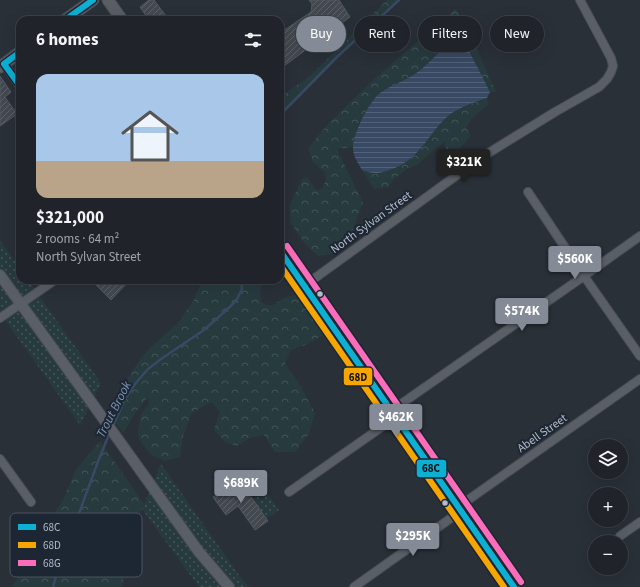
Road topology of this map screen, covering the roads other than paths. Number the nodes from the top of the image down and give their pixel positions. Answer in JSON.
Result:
{"nodes":[{"id":1,"x":93,"y":0,"type":"edge"},
{"id":2,"x":108,"y":0,"type":"edge"},
{"id":3,"x":580,"y":0,"type":"edge"},
{"id":4,"x":71,"y":16,"type":"edge"},
{"id":5,"x":119,"y":16,"type":"edge"},
{"id":6,"x":16,"y":55,"type":"edge"},
{"id":7,"x":2,"y":65,"type":"edge"},
{"id":8,"x":16,"y":81,"type":"edge"},
{"id":9,"x":528,"y":192,"type":"dead end"},
{"id":10,"x":640,"y":236,"type":"edge"},
{"id":11,"x":284,"y":257,"type":"edge"},
{"id":12,"x":0,"y":274,"type":"edge"},
{"id":13,"x":584,"y":276,"type":"junction"},
{"id":14,"x":49,"y":284,"type":"edge"},
{"id":15,"x":304,"y":286,"type":"junction"},
{"id":16,"x":21,"y":303,"type":"junction"},
{"id":17,"x":0,"y":318,"type":"edge"},
{"id":18,"x":640,"y":356,"type":"edge"},
{"id":19,"x":640,"y":379,"type":"edge"},
{"id":20,"x":394,"y":414,"type":"junction"},
{"id":21,"x":0,"y":459,"type":"edge"},
{"id":22,"x":289,"y":492,"type":"dead end"},
{"id":23,"x":31,"y":502,"type":"dead end"},
{"id":24,"x":460,"y":509,"type":"junction"},
{"id":25,"x":640,"y":522,"type":"edge"},
{"id":26,"x":621,"y":535,"type":"edge"},
{"id":27,"x":229,"y":587,"type":"edge"},
{"id":28,"x":354,"y":587,"type":"edge"},
{"id":29,"x":514,"y":587,"type":"edge"}],
"edges":[{"from":1,"to":4,"type":"main road"},
{"from":2,"to":5,"type":"main road"},
{"from":3,"to":15,"type":"street","name":"North Sylvan Street"},
{"from":6,"to":7,"type":"main road"},
{"from":7,"to":8,"type":"street"},
{"from":9,"to":13,"type":"street"},
{"from":10,"to":13,"type":"street"},
{"from":11,"to":15,"type":"main road"},
{"from":12,"to":16,"type":"street"},
{"from":13,"to":18,"type":"street"},
{"from":13,"to":20,"type":"street"},
{"from":14,"to":16,"type":"street"},
{"from":15,"to":20,"type":"main road"},
{"from":16,"to":17,"type":"street"},
{"from":16,"to":27,"type":"street"},
{"from":19,"to":24,"type":"street","name":"Abell Street"},
{"from":20,"to":22,"type":"street"},
{"from":20,"to":24,"type":"main road"},
{"from":21,"to":23,"type":"street"},
{"from":24,"to":28,"type":"street","name":"Abell Street"},
{"from":24,"to":29,"type":"main road"},
{"from":25,"to":26,"type":"street"}]}
